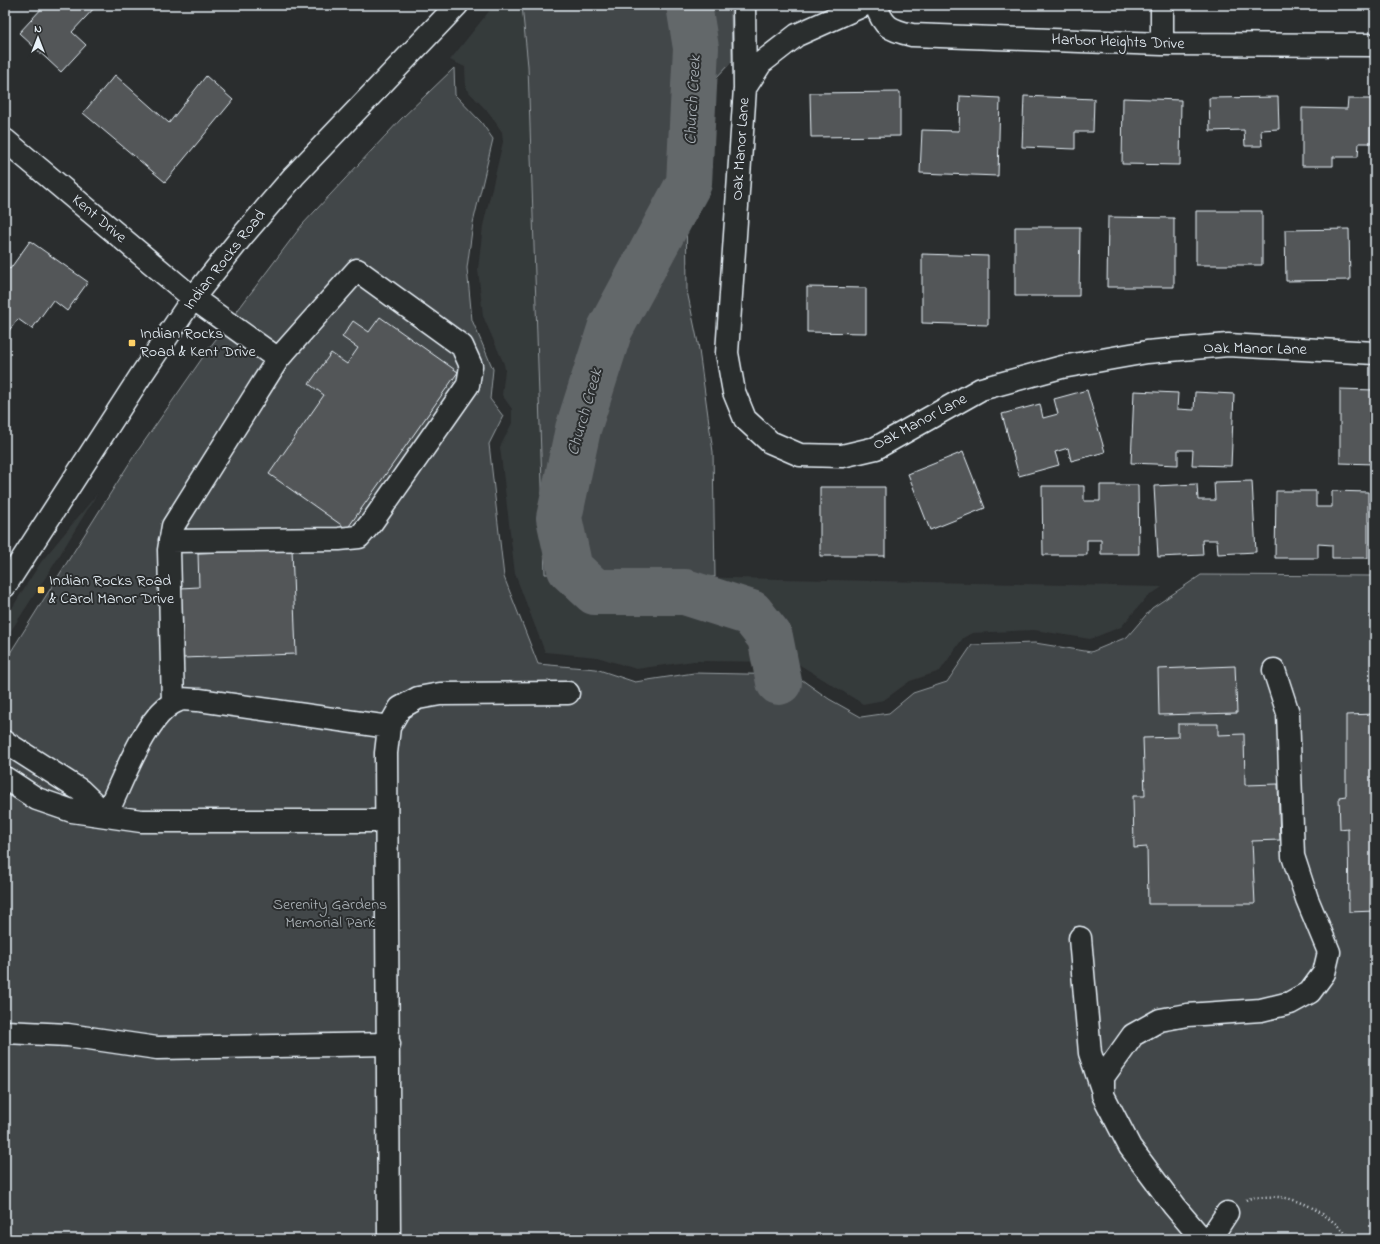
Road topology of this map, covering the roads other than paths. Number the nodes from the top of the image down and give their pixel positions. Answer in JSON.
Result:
{"nodes":[{"id":1,"x":457,"y":5,"type":"edge"},
{"id":2,"x":744,"y":5,"type":"edge"},
{"id":3,"x":864,"y":5,"type":"edge"},
{"id":4,"x":876,"y":5,"type":"edge"},
{"id":5,"x":1162,"y":5,"type":"edge"},
{"id":6,"x":1162,"y":44,"type":"junction"},
{"id":7,"x":1375,"y":45,"type":"edge"},
{"id":8,"x":745,"y":88,"type":"junction"},
{"id":9,"x":5,"y":140,"type":"edge"},
{"id":10,"x":192,"y":298,"type":"junction"},
{"id":11,"x":1375,"y":354,"type":"edge"},
{"id":12,"x":278,"y":359,"type":"junction"},
{"id":13,"x":170,"y":541,"type":"junction"},
{"id":14,"x":7,"y":580,"type":"edge"},
{"id":15,"x":1274,"y":670,"type":"dead end"},
{"id":16,"x":568,"y":693,"type":"dead end"},
{"id":17,"x":173,"y":703,"type":"junction"},
{"id":18,"x":388,"y":726,"type":"junction"},
{"id":19,"x":5,"y":742,"type":"edge"},
{"id":20,"x":5,"y":778,"type":"edge"},
{"id":21,"x":106,"y":815,"type":"junction"},
{"id":22,"x":386,"y":821,"type":"junction"},
{"id":23,"x":1080,"y":938,"type":"dead end"},
{"id":24,"x":5,"y":1032,"type":"edge"},
{"id":25,"x":388,"y":1044,"type":"junction"},
{"id":26,"x":1103,"y":1095,"type":"junction"},
{"id":27,"x":1227,"y":1213,"type":"road end"},
{"id":28,"x":389,"y":1239,"type":"edge"},
{"id":29,"x":1202,"y":1239,"type":"edge"},
{"id":30,"x":1210,"y":1239,"type":"edge"}],
"edges":[{"from":1,"to":10,"type":"street","name":"Indian Rocks Road"},
{"from":2,"to":8,"type":"street","name":"Oak Manor Lane"},
{"from":3,"to":8,"type":"street"},
{"from":4,"to":6,"type":"street","name":"Harbor Heights Drive"},
{"from":5,"to":6,"type":"street"},
{"from":6,"to":7,"type":"street","name":"Harbor Heights Drive"},
{"from":8,"to":11,"type":"street","name":"Oak Manor Lane"},
{"from":9,"to":10,"type":"street","name":"Kent Drive"},
{"from":10,"to":12,"type":"street","name":"Kent Drive"},
{"from":10,"to":14,"type":"street","name":"Indian Rocks Road"},
{"from":12,"to":13,"type":"street"},
{"from":12,"to":13,"type":"street"},
{"from":13,"to":17,"type":"street"},
{"from":15,"to":26,"type":"street"},
{"from":16,"to":18,"type":"street"},
{"from":17,"to":18,"type":"street"},
{"from":17,"to":21,"type":"street"},
{"from":18,"to":22,"type":"street"},
{"from":19,"to":21,"type":"street"},
{"from":20,"to":21,"type":"street"},
{"from":21,"to":22,"type":"street"},
{"from":22,"to":25,"type":"street"},
{"from":23,"to":26,"type":"street"},
{"from":24,"to":25,"type":"street"},
{"from":25,"to":28,"type":"street"},
{"from":26,"to":29,"type":"street"},
{"from":27,"to":30,"type":"street"}]}
